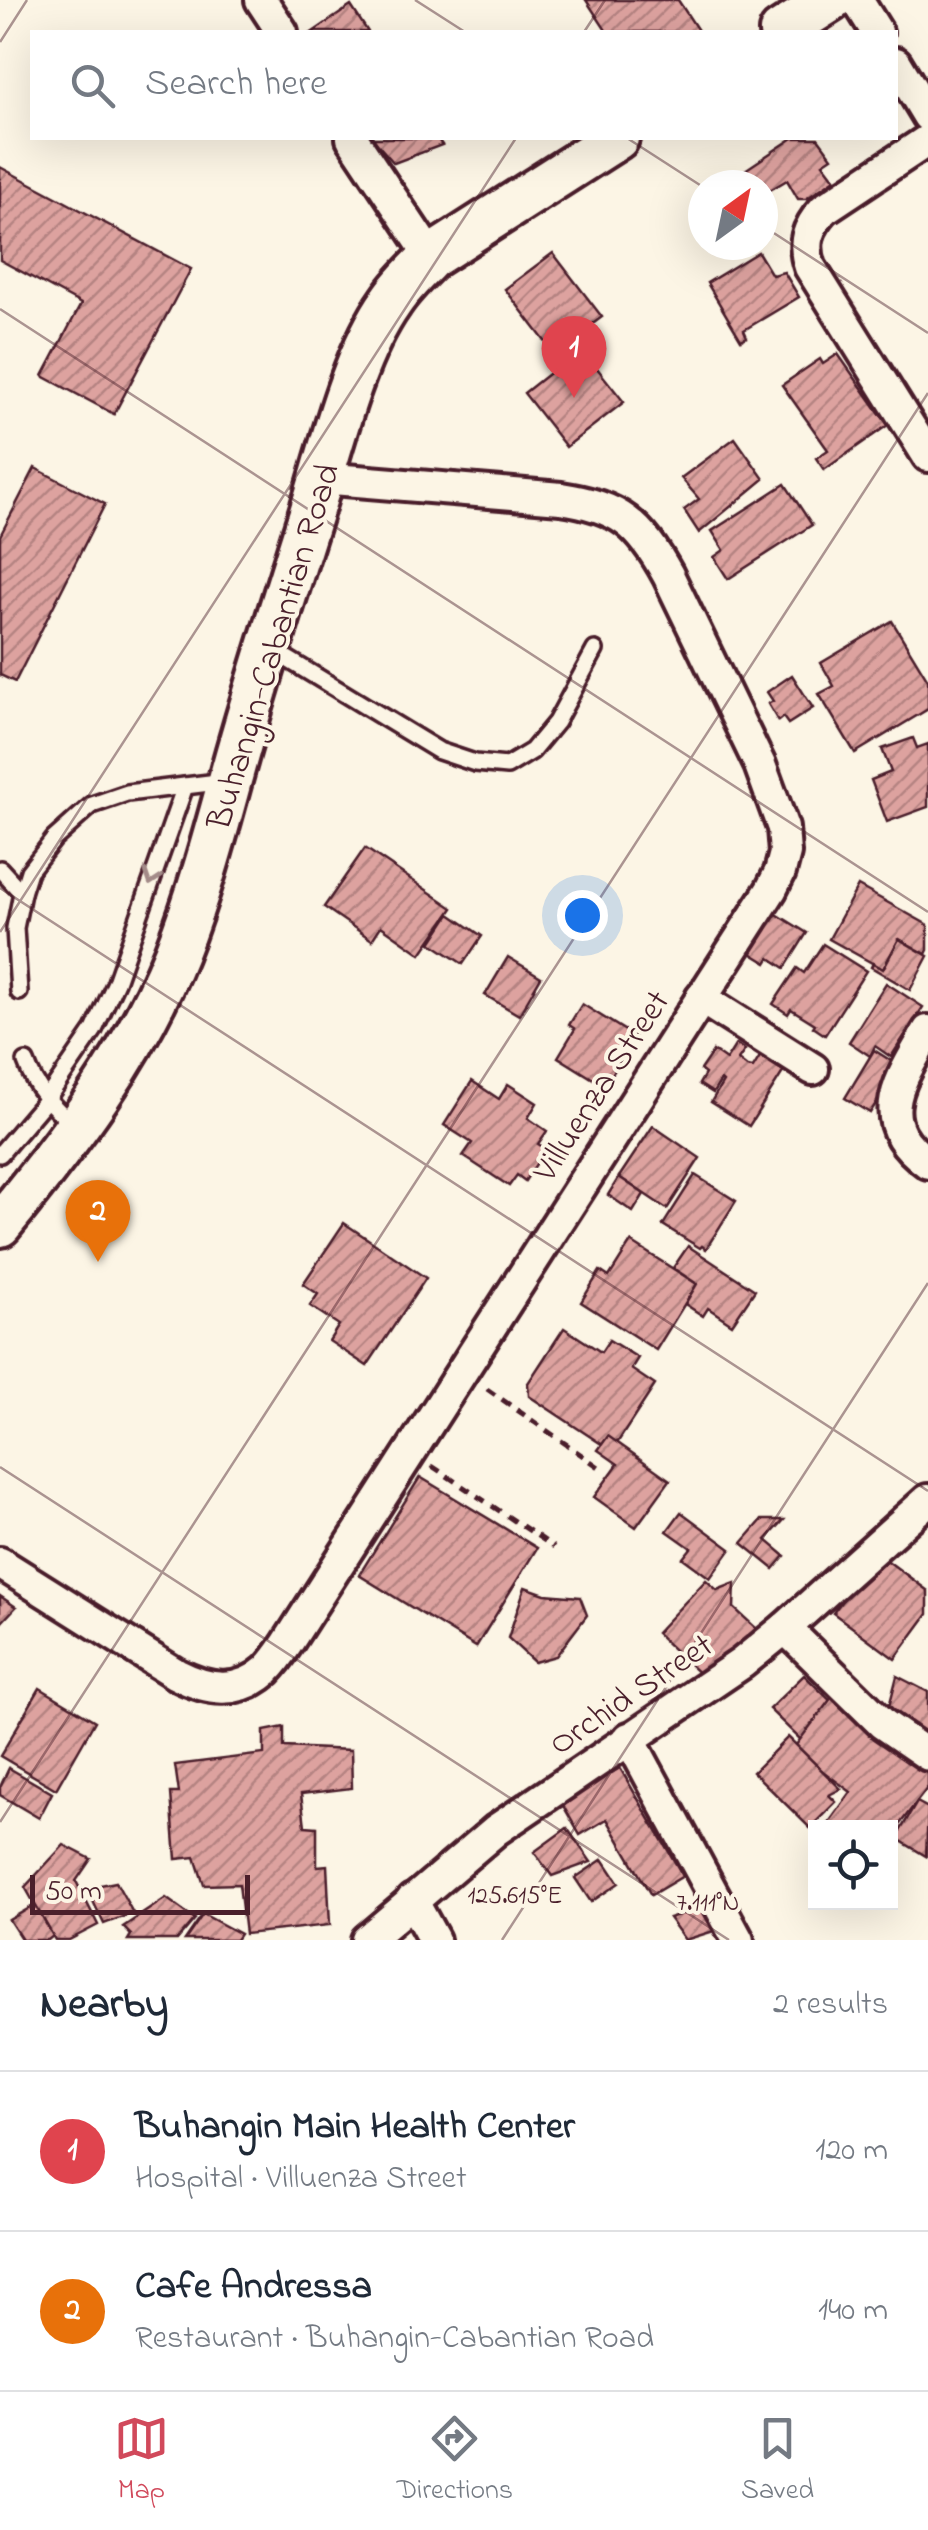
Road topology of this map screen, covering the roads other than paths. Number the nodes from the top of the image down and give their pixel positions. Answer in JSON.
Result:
{"nodes":[{"id":1,"x":261,"y":0,"type":"edge"},
{"id":2,"x":831,"y":0,"type":"edge"},
{"id":3,"x":858,"y":0,"type":"edge"},
{"id":4,"x":281,"y":30,"type":"edge"},
{"id":5,"x":783,"y":30,"type":"edge"},
{"id":6,"x":876,"y":30,"type":"edge"},
{"id":7,"x":898,"y":66,"type":"edge"},
{"id":8,"x":928,"y":116,"type":"edge"},
{"id":9,"x":353,"y":140,"type":"edge"},
{"id":10,"x":614,"y":140,"type":"edge"},
{"id":11,"x":928,"y":140,"type":"edge"},
{"id":12,"x":431,"y":257,"type":"junction"},
{"id":13,"x":928,"y":456,"type":"edge"},
{"id":14,"x":321,"y":478,"type":"junction"},
{"id":15,"x":269,"y":648,"type":"junction"},
{"id":16,"x":595,"y":650,"type":"dead end"},
{"id":17,"x":230,"y":780,"type":"junction"},
{"id":18,"x":185,"y":786,"type":"junction"},
{"id":19,"x":0,"y":869,"type":"edge"},
{"id":20,"x":22,"y":892,"type":"junction"},
{"id":21,"x":20,"y":992,"type":"dead end"},
{"id":22,"x":701,"y":998,"type":"junction"},
{"id":23,"x":928,"y":1031,"type":"edge"},
{"id":24,"x":26,"y":1062,"type":"dead end"},
{"id":25,"x":813,"y":1069,"type":"dead end"},
{"id":26,"x":62,"y":1114,"type":"junction"},
{"id":27,"x":0,"y":1154,"type":"edge"},
{"id":28,"x":928,"y":1163,"type":"edge"},
{"id":29,"x":0,"y":1225,"type":"edge"},
{"id":30,"x":928,"y":1500,"type":"edge"},
{"id":31,"x":0,"y":1563,"type":"edge"},
{"id":32,"x":785,"y":1628,"type":"junction"},
{"id":33,"x":629,"y":1738,"type":"junction"},
{"id":34,"x":928,"y":1755,"type":"edge"},
{"id":35,"x":412,"y":1900,"type":"junction"},
{"id":36,"x":368,"y":1940,"type":"edge"},
{"id":37,"x":434,"y":1940,"type":"edge"},
{"id":38,"x":738,"y":1940,"type":"edge"}],
"edges":[{"from":1,"to":4,"type":"street"},
{"from":2,"to":5,"type":"main road"},
{"from":3,"to":6,"type":"street"},
{"from":7,"to":8,"type":"street"},
{"from":9,"to":12,"type":"street"},
{"from":10,"to":12,"type":"main road","name":"Buhangin-Cabantian Road"},
{"from":11,"to":13,"type":"street"},
{"from":12,"to":14,"type":"main road","name":"Buhangin-Cabantian Road"},
{"from":14,"to":15,"type":"main road","name":"Buhangin-Cabantian Road"},
{"from":14,"to":22,"type":"street","name":"Villuenza Street"},
{"from":15,"to":16,"type":"lane"},
{"from":15,"to":17,"type":"main road","name":"Buhangin-Cabantian Road"},
{"from":17,"to":18,"type":"lane"},
{"from":17,"to":26,"type":"main road","name":"Buhangin-Cabantian Road"},
{"from":18,"to":20,"type":"lane"},
{"from":18,"to":26,"type":"lane","one_way":true},
{"from":19,"to":20,"type":"lane"},
{"from":20,"to":21,"type":"lane"},
{"from":22,"to":25,"type":"street"},
{"from":22,"to":31,"type":"street","name":"Villuenza Street"},
{"from":23,"to":28,"type":"street"},
{"from":24,"to":26,"type":"lane"},
{"from":26,"to":27,"type":"lane"},
{"from":26,"to":29,"type":"main road","name":"Buhangin-Cabantian Road"},
{"from":30,"to":32,"type":"street","name":"Orchid Street"},
{"from":32,"to":33,"type":"street","name":"Orchid Street"},
{"from":32,"to":34,"type":"street"},
{"from":33,"to":35,"type":"street","name":"Orchid Street"},
{"from":33,"to":38,"type":"street"},
{"from":35,"to":36,"type":"street","name":"Orchid Street"},
{"from":35,"to":37,"type":"street"}]}
